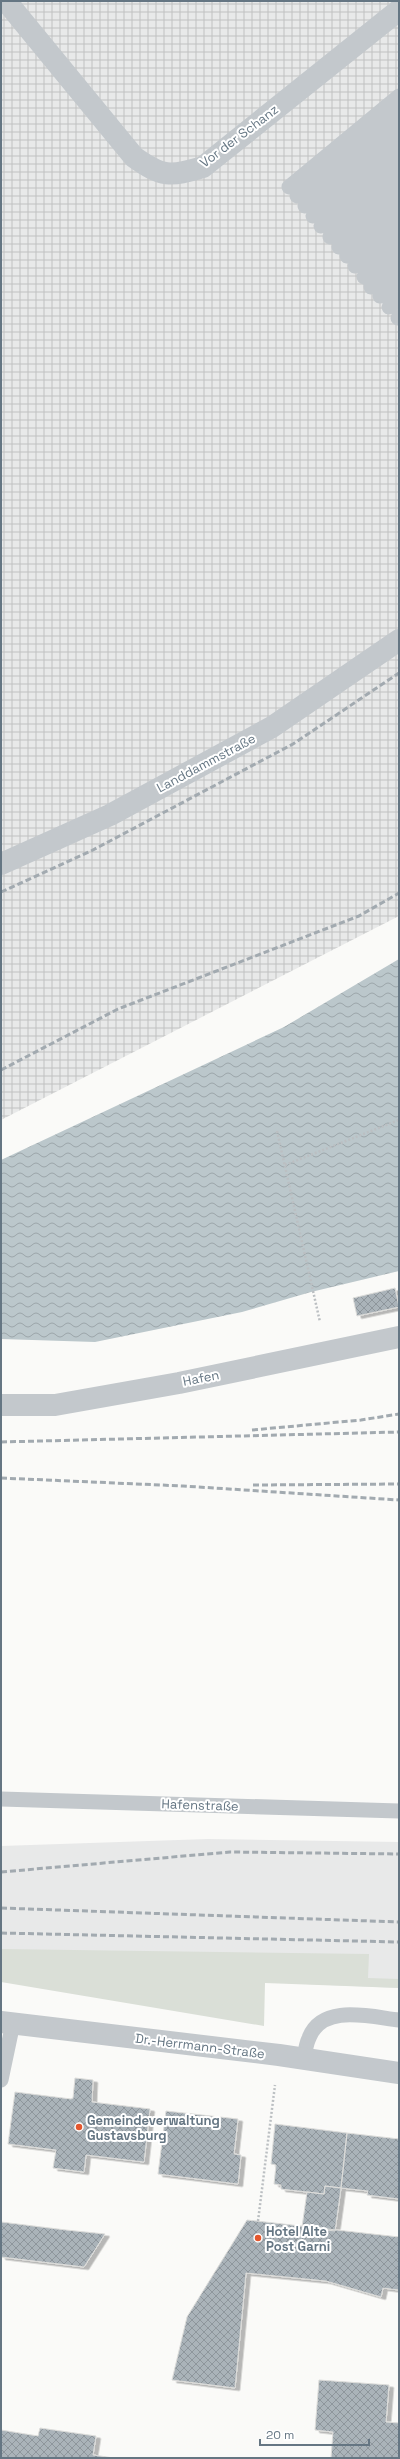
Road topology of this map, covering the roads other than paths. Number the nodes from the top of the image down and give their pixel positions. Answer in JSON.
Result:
{"nodes":[{"id":1,"x":6,"y":1,"type":"edge"},
{"id":2,"x":399,"y":10,"type":"edge"},
{"id":3,"x":399,"y":96,"type":"edge"},
{"id":4,"x":399,"y":112,"type":"edge"},
{"id":5,"x":399,"y":130,"type":"edge"},
{"id":6,"x":399,"y":147,"type":"edge"},
{"id":7,"x":399,"y":164,"type":"edge"},
{"id":8,"x":399,"y":180,"type":"edge"},
{"id":9,"x":399,"y":198,"type":"edge"},
{"id":10,"x":399,"y":214,"type":"edge"},
{"id":11,"x":399,"y":231,"type":"edge"},
{"id":12,"x":399,"y":248,"type":"edge"},
{"id":13,"x":350,"y":259,"type":"edge"},
{"id":14,"x":399,"y":264,"type":"edge"},
{"id":15,"x":399,"y":281,"type":"edge"},
{"id":16,"x":399,"y":640,"type":"edge"},
{"id":17,"x":1,"y":864,"type":"edge"},
{"id":18,"x":399,"y":1337,"type":"edge"},
{"id":19,"x":1,"y":1405,"type":"edge"},
{"id":20,"x":1,"y":1798,"type":"edge"},
{"id":21,"x":399,"y":1810,"type":"edge"},
{"id":22,"x":399,"y":2020,"type":"edge"},
{"id":23,"x":7,"y":2022,"type":"edge"},
{"id":24,"x":304,"y":2059,"type":"junction"},
{"id":25,"x":399,"y":2073,"type":"edge"},
{"id":26,"x":1,"y":2080,"type":"edge"}],
"edges":[{"from":1,"to":2,"type":"street","name":"Vor der Schanz"},
{"from":3,"to":13,"type":"lane"},
{"from":4,"to":13,"type":"lane"},
{"from":5,"to":13,"type":"lane"},
{"from":6,"to":13,"type":"lane"},
{"from":7,"to":13,"type":"lane"},
{"from":8,"to":13,"type":"lane"},
{"from":9,"to":13,"type":"lane"},
{"from":10,"to":13,"type":"lane"},
{"from":11,"to":13,"type":"lane"},
{"from":12,"to":13,"type":"lane"},
{"from":13,"to":14,"type":"lane"},
{"from":13,"to":15,"type":"lane"},
{"from":16,"to":17,"type":"street","name":"Landdammstraße"},
{"from":18,"to":19,"type":"street","name":"Hafen"},
{"from":20,"to":21,"type":"lane","name":"Hafenstraße"},
{"from":22,"to":24,"type":"lane"},
{"from":23,"to":24,"type":"street","name":"Dr.-Herrmann-Straße"},
{"from":23,"to":26,"type":"lane"},
{"from":24,"to":25,"type":"street","name":"Dr.-Herrmann-Straße"}]}
